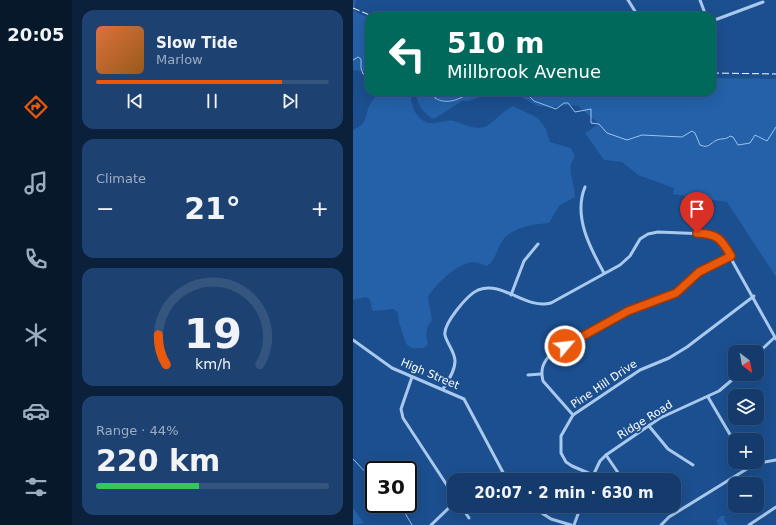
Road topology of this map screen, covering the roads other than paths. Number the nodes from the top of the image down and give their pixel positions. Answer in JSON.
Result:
{"nodes":[{"id":1,"x":628,"y":0,"type":"edge"},
{"id":2,"x":700,"y":0,"type":"edge"},
{"id":3,"x":763,"y":2,"type":"dead end"},
{"id":4,"x":636,"y":12,"type":"edge"},
{"id":5,"x":704,"y":12,"type":"edge"},
{"id":6,"x":716,"y":20,"type":"edge"},
{"id":7,"x":585,"y":187,"type":"dead end"},
{"id":8,"x":538,"y":244,"type":"dead end"},
{"id":9,"x":731,"y":256,"type":"junction"},
{"id":10,"x":604,"y":274,"type":"junction"},
{"id":11,"x":511,"y":295,"type":"junction"},
{"id":12,"x":753,"y":296,"type":"junction"},
{"id":13,"x":775,"y":338,"type":"edge"},
{"id":14,"x":353,"y":340,"type":"edge"},
{"id":15,"x":764,"y":348,"type":"edge"},
{"id":16,"x":541,"y":374,"type":"junction"},
{"id":17,"x":528,"y":375,"type":"dead end"},
{"id":18,"x":411,"y":377,"type":"junction"},
{"id":19,"x":732,"y":381,"type":"edge"},
{"id":20,"x":443,"y":389,"type":"junction"},
{"id":21,"x":708,"y":397,"type":"junction"},
{"id":22,"x":573,"y":416,"type":"junction"},
{"id":23,"x":649,"y":426,"type":"junction"},
{"id":24,"x":729,"y":433,"type":"edge"},
{"id":25,"x":606,"y":456,"type":"junction"},
{"id":26,"x":776,"y":460,"type":"edge"},
{"id":27,"x":764,"y":462,"type":"edge"},
{"id":28,"x":693,"y":465,"type":"dead end"},
{"id":29,"x":747,"y":469,"type":"edge"},
{"id":30,"x":503,"y":473,"type":"edge"},
{"id":31,"x":588,"y":473,"type":"edge"},
{"id":32,"x":594,"y":473,"type":"edge"},
{"id":33,"x":618,"y":473,"type":"edge"},
{"id":34,"x":447,"y":485,"type":"edge"},
{"id":35,"x":776,"y":507,"type":"edge"},
{"id":36,"x":447,"y":510,"type":"edge"},
{"id":37,"x":466,"y":513,"type":"edge"},
{"id":38,"x":542,"y":513,"type":"edge"},
{"id":39,"x":578,"y":513,"type":"edge"},
{"id":40,"x":469,"y":518,"type":"dead end"},
{"id":41,"x":431,"y":525,"type":"edge"},
{"id":42,"x":573,"y":525,"type":"edge"},
{"id":43,"x":661,"y":525,"type":"edge"},
{"id":44,"x":749,"y":525,"type":"edge"}],
"edges":[{"from":1,"to":4,"type":"street"},
{"from":2,"to":5,"type":"street"},
{"from":3,"to":6,"type":"street"},
{"from":7,"to":10,"type":"street"},
{"from":8,"to":11,"type":"street"},
{"from":9,"to":10,"type":"street"},
{"from":9,"to":12,"type":"street"},
{"from":9,"to":16,"type":"street"},
{"from":10,"to":11,"type":"street"},
{"from":11,"to":20,"type":"street"},
{"from":12,"to":13,"type":"street"},
{"from":12,"to":22,"type":"street","name":"Pine Hill Drive"},
{"from":13,"to":15,"type":"street"},
{"from":14,"to":18,"type":"street","name":"High Street"},
{"from":16,"to":17,"type":"street"},
{"from":16,"to":22,"type":"street"},
{"from":18,"to":20,"type":"street","name":"High Street"},
{"from":18,"to":34,"type":"street"},
{"from":19,"to":21,"type":"street","name":"Ridge Road"},
{"from":20,"to":30,"type":"street","name":"High Street"},
{"from":21,"to":23,"type":"street","name":"Ridge Road"},
{"from":21,"to":24,"type":"street"},
{"from":22,"to":31,"type":"street","name":"Pine Hill Drive"},
{"from":23,"to":25,"type":"street","name":"Ridge Road"},
{"from":23,"to":28,"type":"street"},
{"from":25,"to":32,"type":"street","name":"Ridge Road"},
{"from":25,"to":33,"type":"street"},
{"from":26,"to":27,"type":"street"},
{"from":29,"to":43,"type":"street"},
{"from":35,"to":44,"type":"street"},
{"from":36,"to":41,"type":"street"},
{"from":37,"to":40,"type":"street"},
{"from":38,"to":42,"type":"street"},
{"from":39,"to":42,"type":"street"}]}
